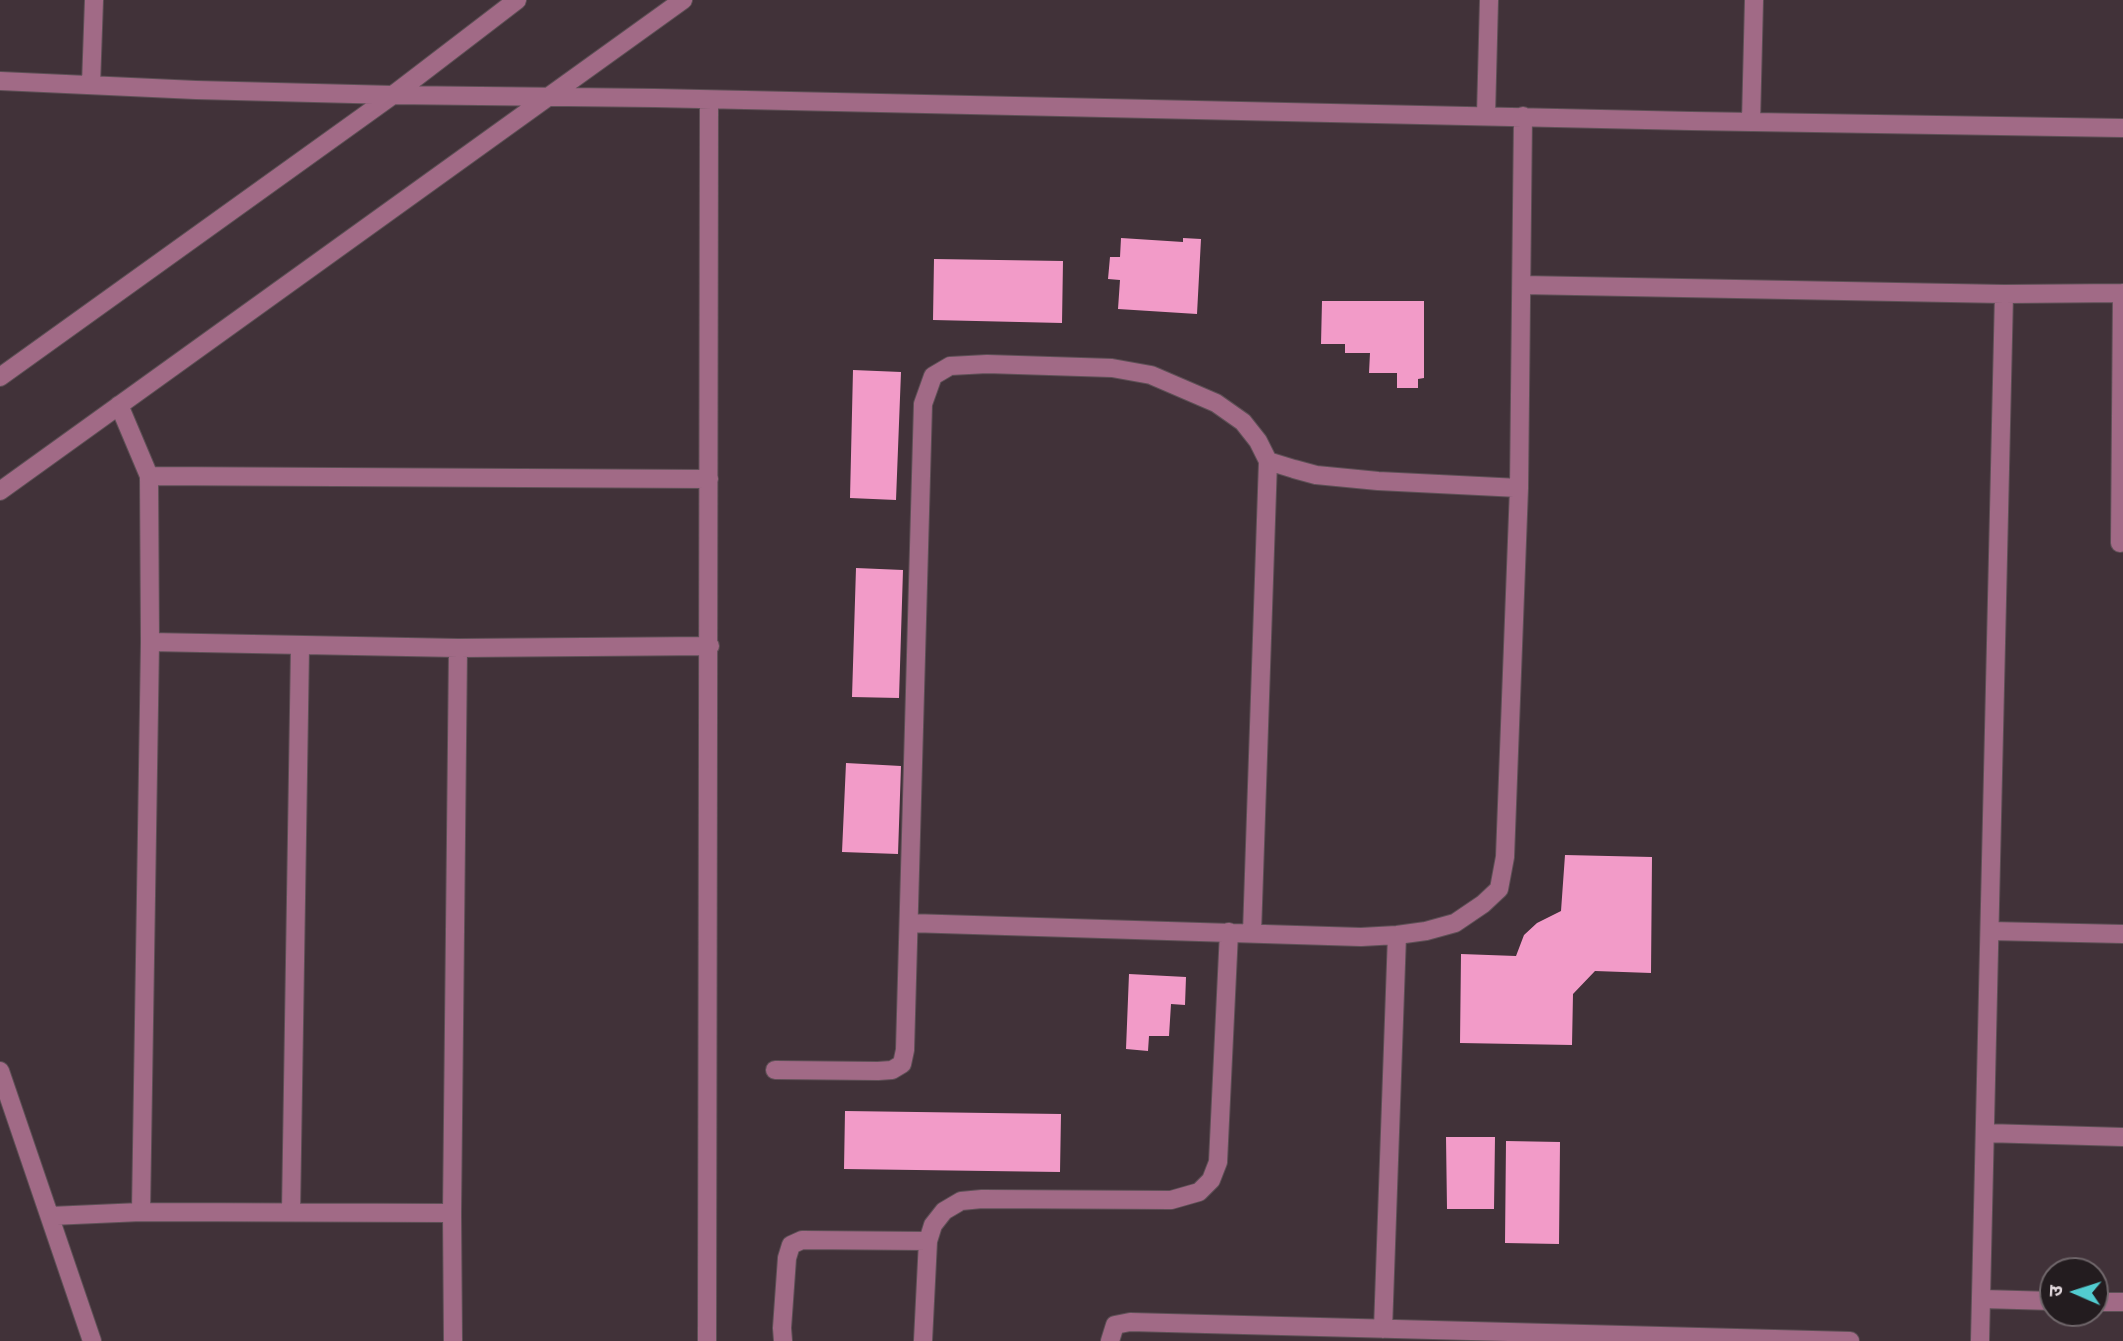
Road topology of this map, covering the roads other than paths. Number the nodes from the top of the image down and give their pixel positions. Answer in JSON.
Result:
{"nodes":[{"id":1,"x":94,"y":0,"type":"edge"},
{"id":2,"x":517,"y":0,"type":"edge"},
{"id":3,"x":683,"y":0,"type":"edge"},
{"id":4,"x":1489,"y":0,"type":"edge"},
{"id":5,"x":1754,"y":0,"type":"edge"},
{"id":6,"x":0,"y":81,"type":"edge"},
{"id":7,"x":91,"y":85,"type":"junction"},
{"id":8,"x":393,"y":95,"type":"junction"},
{"id":9,"x":544,"y":98,"type":"junction"},
{"id":10,"x":709,"y":100,"type":"junction"},
{"id":11,"x":1486,"y":115,"type":"junction"},
{"id":12,"x":1523,"y":116,"type":"junction"},
{"id":13,"x":1751,"y":122,"type":"junction"},
{"id":14,"x":2123,"y":128,"type":"edge"},
{"id":15,"x":1522,"y":285,"type":"junction"},
{"id":16,"x":2123,"y":293,"type":"edge"},
{"id":17,"x":2004,"y":295,"type":"junction"},
{"id":18,"x":0,"y":377,"type":"edge"},
{"id":19,"x":119,"y":405,"type":"junction"},
{"id":20,"x":1268,"y":461,"type":"junction"},
{"id":21,"x":149,"y":476,"type":"junction"},
{"id":22,"x":709,"y":479,"type":"junction"},
{"id":23,"x":1519,"y":488,"type":"junction"},
{"id":24,"x":0,"y":491,"type":"edge"},
{"id":25,"x":2120,"y":543,"type":"dead end"},
{"id":26,"x":150,"y":642,"type":"junction"},
{"id":27,"x":710,"y":646,"type":"junction"},
{"id":28,"x":300,"y":647,"type":"junction"},
{"id":29,"x":458,"y":648,"type":"junction"},
{"id":30,"x":909,"y":923,"type":"junction"},
{"id":31,"x":1990,"y":931,"type":"junction"},
{"id":32,"x":1229,"y":932,"type":"junction"},
{"id":33,"x":1252,"y":933,"type":"junction"},
{"id":34,"x":2123,"y":934,"type":"edge"},
{"id":35,"x":1397,"y":936,"type":"junction"},
{"id":36,"x":775,"y":1070,"type":"dead end"},
{"id":37,"x":0,"y":1071,"type":"edge"},
{"id":38,"x":1985,"y":1133,"type":"junction"},
{"id":39,"x":2123,"y":1137,"type":"edge"},
{"id":40,"x":141,"y":1212,"type":"junction"},
{"id":41,"x":291,"y":1212,"type":"junction"},
{"id":42,"x":453,"y":1213,"type":"junction"},
{"id":43,"x":51,"y":1216,"type":"junction"},
{"id":44,"x":928,"y":1241,"type":"junction"},
{"id":45,"x":1982,"y":1299,"type":"junction"},
{"id":46,"x":2039,"y":1301,"type":"edge"},
{"id":47,"x":1384,"y":1329,"type":"junction"},
{"id":48,"x":92,"y":1341,"type":"edge"},
{"id":49,"x":453,"y":1341,"type":"edge"},
{"id":50,"x":707,"y":1341,"type":"edge"},
{"id":51,"x":783,"y":1341,"type":"edge"},
{"id":52,"x":923,"y":1341,"type":"edge"},
{"id":53,"x":1110,"y":1341,"type":"edge"},
{"id":54,"x":1850,"y":1341,"type":"edge"},
{"id":55,"x":1980,"y":1341,"type":"edge"}],
"edges":[{"from":1,"to":7,"type":"street"},
{"from":2,"to":8,"type":"street"},
{"from":3,"to":9,"type":"street"},
{"from":4,"to":11,"type":"street"},
{"from":5,"to":13,"type":"street"},
{"from":6,"to":7,"type":"street"},
{"from":7,"to":8,"type":"street"},
{"from":8,"to":9,"type":"street"},
{"from":8,"to":18,"type":"street"},
{"from":9,"to":10,"type":"street"},
{"from":9,"to":19,"type":"street"},
{"from":10,"to":11,"type":"street"},
{"from":10,"to":22,"type":"street"},
{"from":11,"to":12,"type":"street"},
{"from":12,"to":13,"type":"street"},
{"from":12,"to":15,"type":"street"},
{"from":13,"to":14,"type":"street"},
{"from":15,"to":17,"type":"street"},
{"from":15,"to":23,"type":"street"},
{"from":16,"to":17,"type":"street"},
{"from":16,"to":25,"type":"street"},
{"from":17,"to":31,"type":"street"},
{"from":19,"to":21,"type":"street"},
{"from":19,"to":24,"type":"street"},
{"from":20,"to":23,"type":"street"},
{"from":20,"to":30,"type":"street"},
{"from":20,"to":33,"type":"street"},
{"from":21,"to":22,"type":"street"},
{"from":21,"to":26,"type":"street"},
{"from":22,"to":27,"type":"street"},
{"from":23,"to":35,"type":"street"},
{"from":26,"to":28,"type":"street"},
{"from":26,"to":40,"type":"street"},
{"from":27,"to":29,"type":"street"},
{"from":27,"to":50,"type":"street"},
{"from":28,"to":29,"type":"street"},
{"from":28,"to":41,"type":"street"},
{"from":29,"to":42,"type":"street"},
{"from":30,"to":32,"type":"street"},
{"from":30,"to":36,"type":"street"},
{"from":31,"to":34,"type":"street"},
{"from":31,"to":38,"type":"street"},
{"from":32,"to":33,"type":"street"},
{"from":32,"to":44,"type":"street"},
{"from":33,"to":35,"type":"street"},
{"from":35,"to":47,"type":"street"},
{"from":37,"to":43,"type":"street"},
{"from":38,"to":39,"type":"street"},
{"from":38,"to":45,"type":"street"},
{"from":40,"to":41,"type":"street"},
{"from":40,"to":43,"type":"street"},
{"from":41,"to":42,"type":"street"},
{"from":42,"to":49,"type":"street"},
{"from":43,"to":48,"type":"street"},
{"from":44,"to":51,"type":"street"},
{"from":44,"to":52,"type":"street"},
{"from":45,"to":46,"type":"street"},
{"from":45,"to":55,"type":"street"},
{"from":47,"to":53,"type":"street"},
{"from":47,"to":54,"type":"street"}]}
